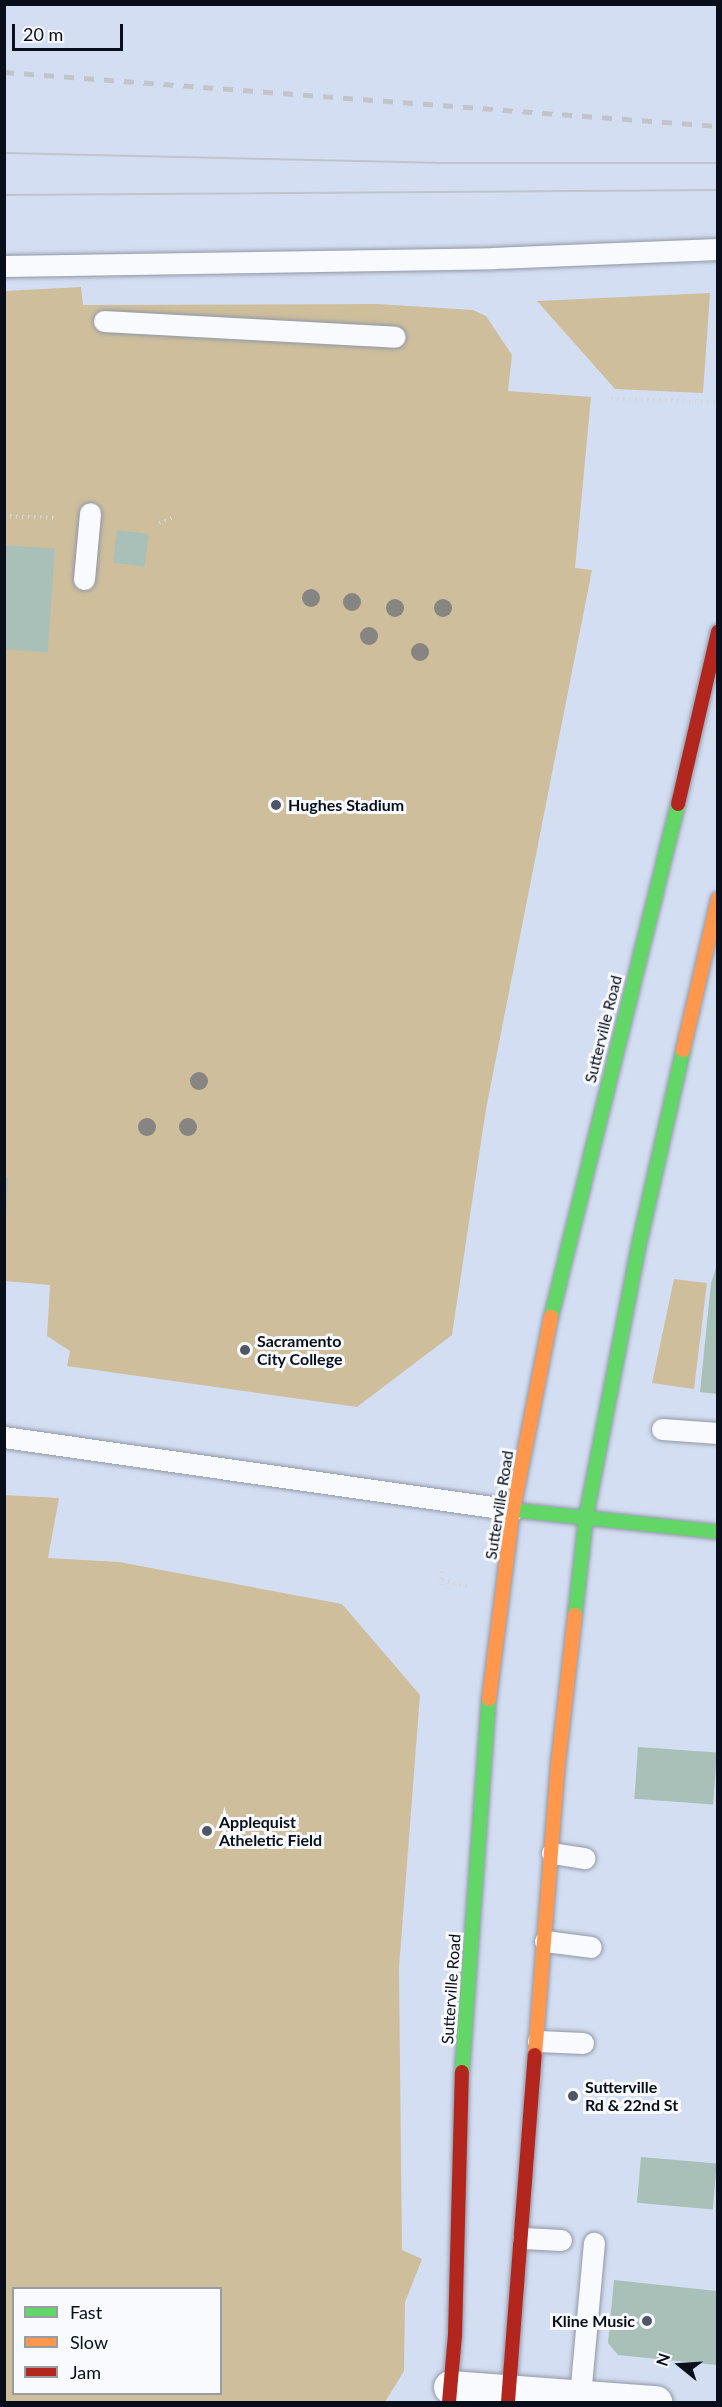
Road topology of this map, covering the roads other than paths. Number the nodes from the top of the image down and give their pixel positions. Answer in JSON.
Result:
{"nodes":[{"id":1,"x":717,"y":249,"type":"edge"},
{"id":2,"x":4,"y":266,"type":"edge"},
{"id":3,"x":104,"y":321,"type":"dead end"},
{"id":4,"x":395,"y":337,"type":"dead end"},
{"id":5,"x":90,"y":513,"type":"dead end"},
{"id":6,"x":84,"y":579,"type":"dead end"},
{"id":7,"x":717,"y":632,"type":"edge"},
{"id":8,"x":717,"y":899,"type":"edge"},
{"id":9,"x":662,"y":1429,"type":"dead end"},
{"id":10,"x":717,"y":1433,"type":"edge"},
{"id":11,"x":4,"y":1437,"type":"edge"},
{"id":12,"x":513,"y":1510,"type":"junction"},
{"id":13,"x":586,"y":1517,"type":"junction"},
{"id":14,"x":717,"y":1532,"type":"edge"},
{"id":15,"x":552,"y":1853,"type":"junction"},
{"id":16,"x":585,"y":1858,"type":"dead end"},
{"id":17,"x":545,"y":1941,"type":"junction"},
{"id":18,"x":591,"y":1947,"type":"dead end"},
{"id":19,"x":538,"y":2041,"type":"junction"},
{"id":20,"x":583,"y":2043,"type":"dead end"},
{"id":21,"x":523,"y":2238,"type":"junction"},
{"id":22,"x":561,"y":2240,"type":"dead end"},
{"id":23,"x":594,"y":2243,"type":"dead end"},
{"id":24,"x":449,"y":2395,"type":"edge"},
{"id":25,"x":580,"y":2396,"type":"junction"},
{"id":26,"x":508,"y":2397,"type":"edge"},
{"id":27,"x":655,"y":2403,"type":"edge"}],
"edges":[{"from":1,"to":2,"type":"lane"},
{"from":3,"to":4,"type":"lane"},
{"from":5,"to":6,"type":"lane"},
{"from":7,"to":12,"type":"main road","name":"Sutterville Road"},
{"from":8,"to":13,"type":"main road"},
{"from":9,"to":10,"type":"lane"},
{"from":11,"to":12,"type":"lane"},
{"from":12,"to":13,"type":"main road"},
{"from":12,"to":24,"type":"main road","name":"Sutterville Road"},
{"from":13,"to":14,"type":"main road"},
{"from":13,"to":15,"type":"main road"},
{"from":15,"to":16,"type":"lane"},
{"from":15,"to":17,"type":"main road"},
{"from":17,"to":18,"type":"lane"},
{"from":17,"to":19,"type":"main road"},
{"from":19,"to":20,"type":"lane"},
{"from":19,"to":21,"type":"main road"},
{"from":21,"to":22,"type":"lane"},
{"from":21,"to":26,"type":"main road"},
{"from":23,"to":25,"type":"lane"},
{"from":24,"to":26,"type":"street"},
{"from":25,"to":26,"type":"street"},
{"from":25,"to":27,"type":"street"}]}
